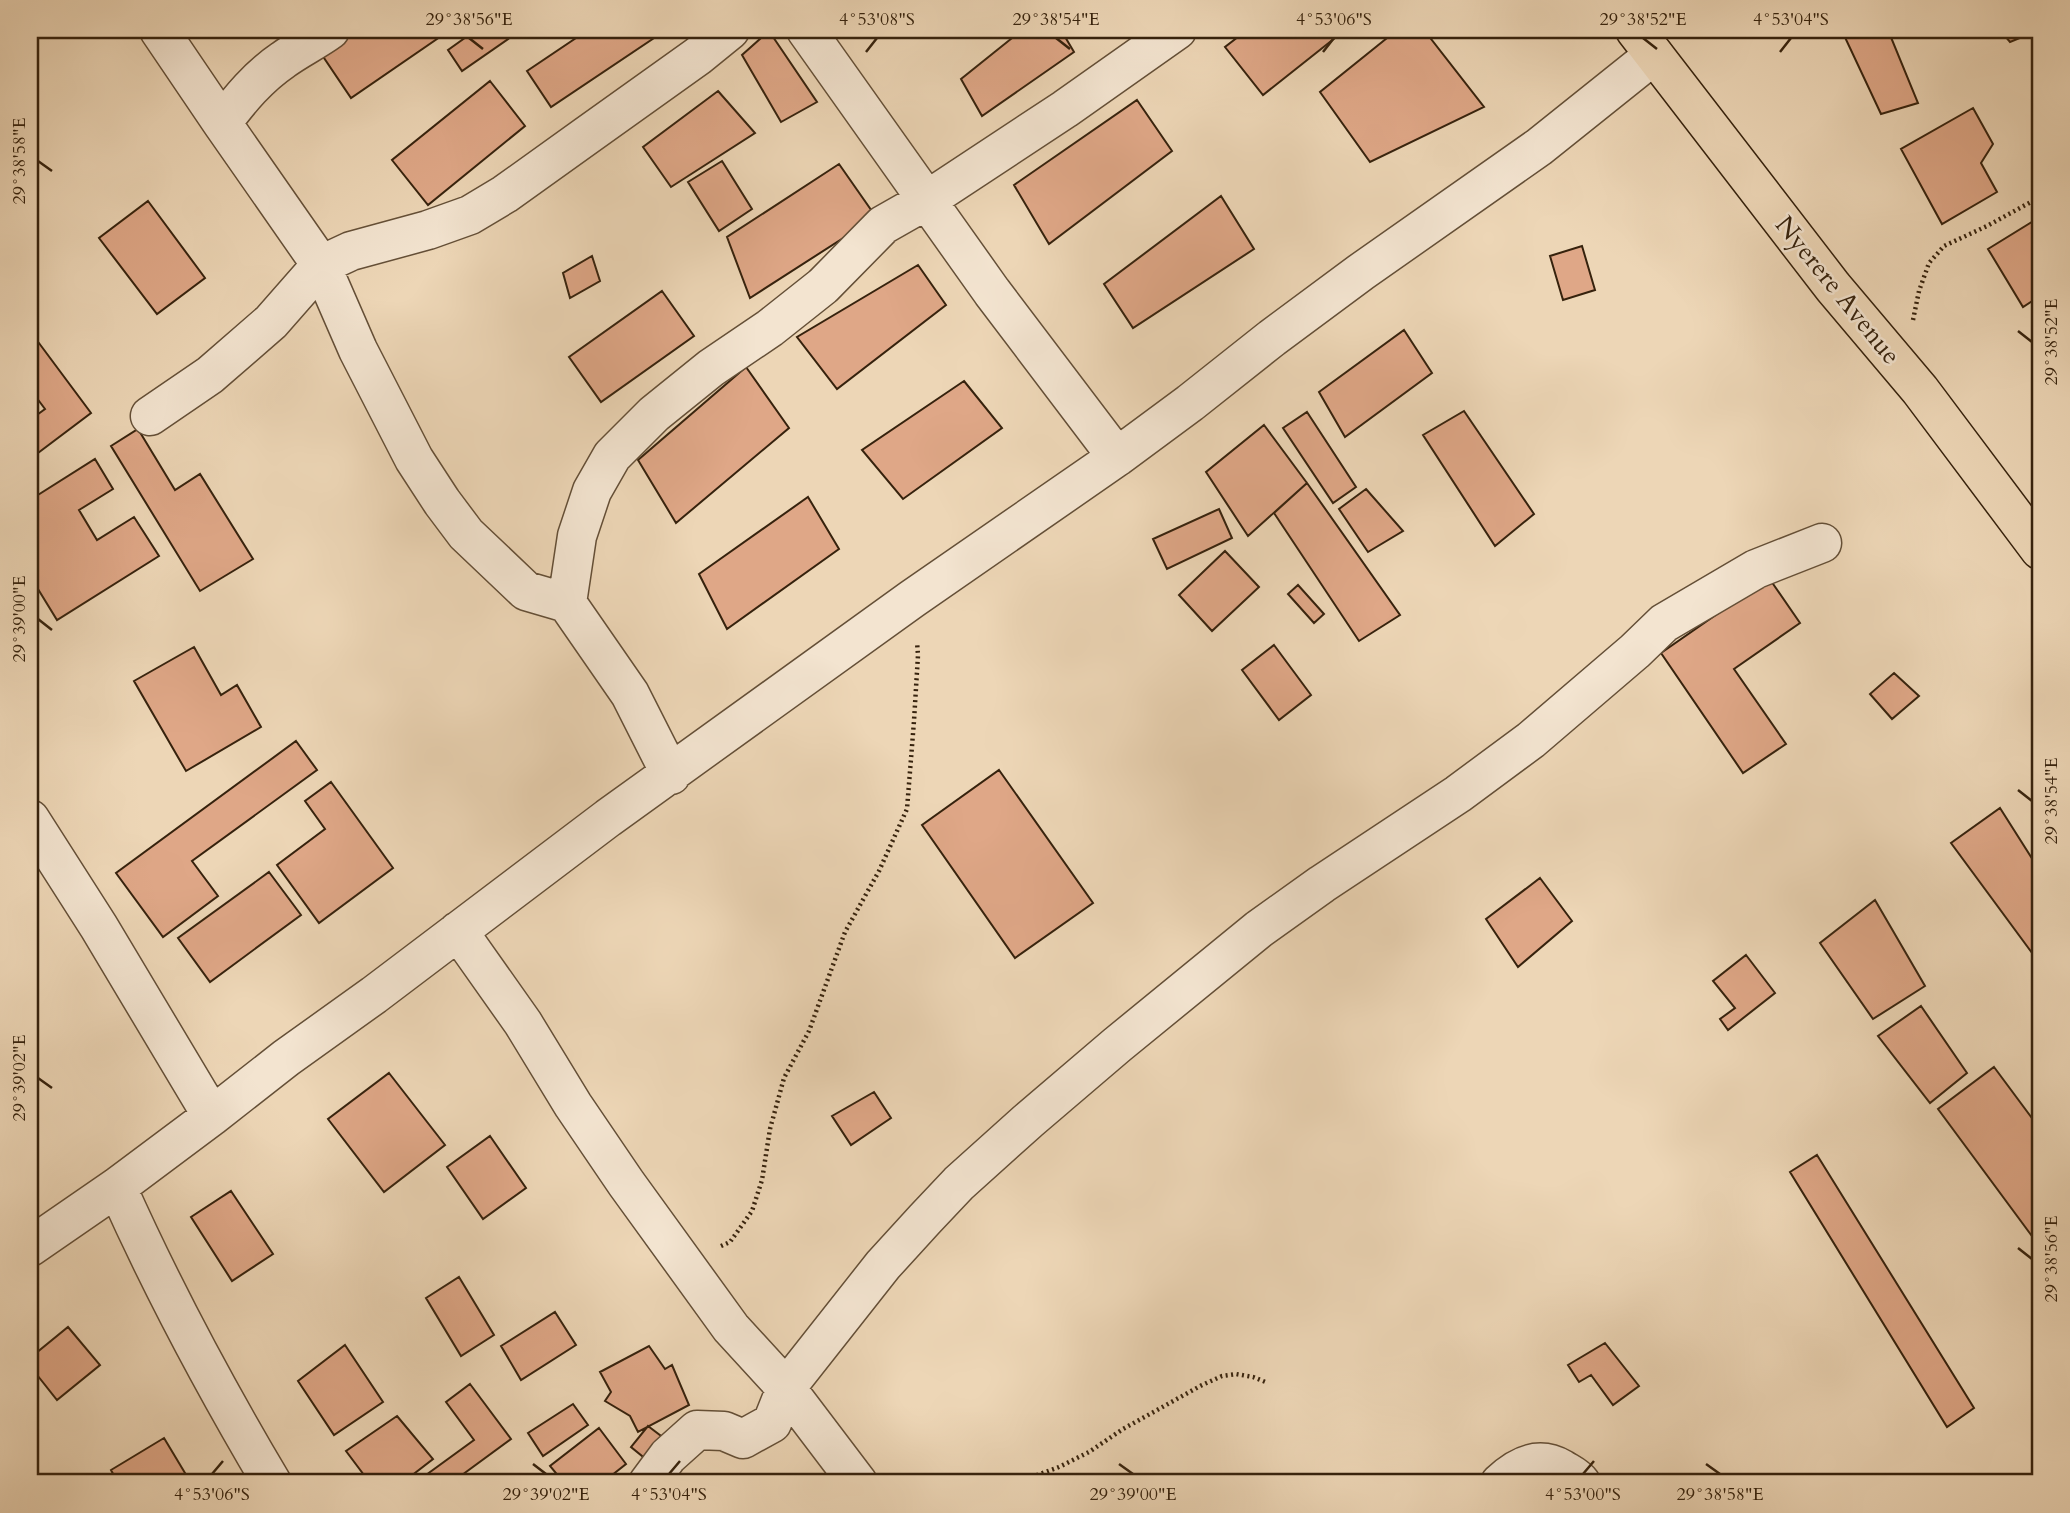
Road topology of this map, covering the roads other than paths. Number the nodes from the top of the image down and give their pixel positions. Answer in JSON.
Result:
{"nodes":[{"id":1,"x":159,"y":30,"type":"edge"},
{"id":2,"x":330,"y":30,"type":"edge"},
{"id":3,"x":730,"y":30,"type":"edge"},
{"id":4,"x":806,"y":30,"type":"edge"},
{"id":5,"x":1177,"y":30,"type":"edge"},
{"id":6,"x":1645,"y":43,"type":"edge"},
{"id":7,"x":222,"y":123,"type":"junction"},
{"id":8,"x":927,"y":201,"type":"junction"},
{"id":9,"x":321,"y":265,"type":"junction"},
{"id":10,"x":150,"y":416,"type":"dead end"},
{"id":11,"x":1117,"y":457,"type":"junction"},
{"id":12,"x":1822,"y":543,"type":"dead end"},
{"id":13,"x":2040,"y":550,"type":"edge"},
{"id":14,"x":567,"y":603,"type":"junction"},
{"id":15,"x":671,"y":775,"type":"junction"},
{"id":16,"x":30,"y":819,"type":"edge"},
{"id":17,"x":458,"y":931,"type":"junction"},
{"id":18,"x":212,"y":1116,"type":"junction"},
{"id":19,"x":117,"y":1187,"type":"junction"},
{"id":20,"x":30,"y":1247,"type":"edge"},
{"id":21,"x":786,"y":1388,"type":"junction"},
{"id":22,"x":272,"y":1483,"type":"edge"},
{"id":23,"x":649,"y":1483,"type":"edge"},
{"id":24,"x":858,"y":1483,"type":"edge"},
{"id":25,"x":1500,"y":1483,"type":"edge"},
{"id":26,"x":1581,"y":1483,"type":"edge"}],
"edges":[{"from":1,"to":7,"type":"street"},
{"from":2,"to":7,"type":"street"},
{"from":3,"to":9,"type":"street"},
{"from":4,"to":8,"type":"street"},
{"from":5,"to":8,"type":"street"},
{"from":6,"to":11,"type":"street"},
{"from":6,"to":13,"type":"main road","name":"Nyerere Avenue"},
{"from":7,"to":9,"type":"street"},
{"from":8,"to":11,"type":"street"},
{"from":8,"to":14,"type":"street"},
{"from":9,"to":10,"type":"street"},
{"from":9,"to":14,"type":"street"},
{"from":11,"to":15,"type":"street"},
{"from":12,"to":21,"type":"street"},
{"from":14,"to":15,"type":"street"},
{"from":15,"to":17,"type":"street"},
{"from":16,"to":18,"type":"street"},
{"from":17,"to":18,"type":"street"},
{"from":17,"to":21,"type":"street"},
{"from":18,"to":19,"type":"street"},
{"from":19,"to":20,"type":"street"},
{"from":19,"to":22,"type":"street"},
{"from":21,"to":23,"type":"street"},
{"from":21,"to":24,"type":"street"},
{"from":25,"to":26,"type":"street"}]}
